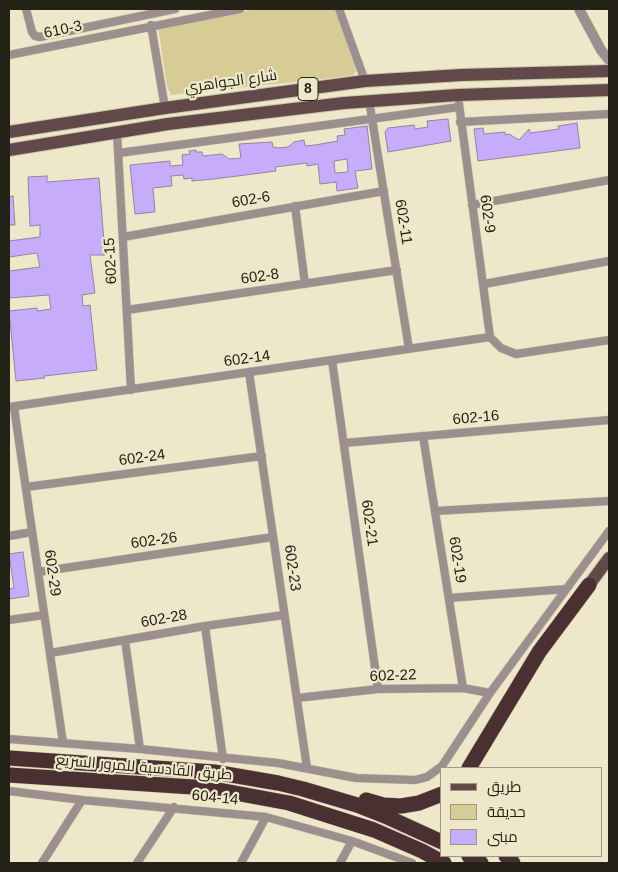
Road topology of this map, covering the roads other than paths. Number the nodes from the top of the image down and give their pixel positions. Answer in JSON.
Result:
{"nodes":[{"id":1,"x":26,"y":9,"type":"edge"},
{"id":2,"x":175,"y":9,"type":"edge"},
{"id":3,"x":240,"y":9,"type":"edge"},
{"id":4,"x":339,"y":9,"type":"edge"},
{"id":5,"x":579,"y":9,"type":"edge"},
{"id":6,"x":151,"y":26,"type":"junction"},
{"id":7,"x":605,"y":49,"type":"edge"},
{"id":8,"x":9,"y":54,"type":"edge"},
{"id":9,"x":609,"y":60,"type":"edge"},
{"id":10,"x":609,"y":71,"type":"edge"},
{"id":11,"x":365,"y":81,"type":"junction"},
{"id":12,"x":609,"y":90,"type":"edge"},
{"id":13,"x":369,"y":100,"type":"junction"},
{"id":14,"x":459,"y":101,"type":"junction"},
{"id":15,"x":165,"y":108,"type":"junction"},
{"id":16,"x":609,"y":114,"type":"edge"},
{"id":17,"x":372,"y":119,"type":"junction"},
{"id":18,"x":460,"y":122,"type":"junction"},
{"id":19,"x":9,"y":132,"type":"edge"},
{"id":20,"x":117,"y":132,"type":"junction"},
{"id":21,"x":9,"y":150,"type":"edge"},
{"id":22,"x":119,"y":153,"type":"junction"},
{"id":23,"x":609,"y":180,"type":"edge"},
{"id":24,"x":384,"y":191,"type":"junction"},
{"id":25,"x":472,"y":205,"type":"junction"},
{"id":26,"x":295,"y":206,"type":"junction"},
{"id":27,"x":123,"y":237,"type":"junction"},
{"id":28,"x":609,"y":261,"type":"edge"},
{"id":29,"x":397,"y":270,"type":"junction"},
{"id":30,"x":305,"y":284,"type":"junction"},
{"id":31,"x":484,"y":284,"type":"junction"},
{"id":32,"x":127,"y":310,"type":"junction"},
{"id":33,"x":490,"y":337,"type":"junction"},
{"id":34,"x":609,"y":340,"type":"edge"},
{"id":35,"x":409,"y":349,"type":"junction"},
{"id":36,"x":332,"y":360,"type":"junction"},
{"id":37,"x":249,"y":372,"type":"junction"},
{"id":38,"x":131,"y":390,"type":"junction"},
{"id":39,"x":11,"y":407,"type":"edge"},
{"id":40,"x":609,"y":420,"type":"edge"},
{"id":41,"x":423,"y":436,"type":"junction"},
{"id":42,"x":344,"y":443,"type":"junction"},
{"id":43,"x":262,"y":456,"type":"junction"},
{"id":44,"x":26,"y":487,"type":"junction"},
{"id":45,"x":609,"y":501,"type":"edge"},
{"id":46,"x":435,"y":511,"type":"junction"},
{"id":47,"x":609,"y":531,"type":"edge"},
{"id":48,"x":32,"y":532,"type":"junction"},
{"id":49,"x":9,"y":536,"type":"edge"},
{"id":50,"x":273,"y":537,"type":"junction"},
{"id":51,"x":609,"y":558,"type":"edge"},
{"id":52,"x":38,"y":572,"type":"junction"},
{"id":53,"x":589,"y":585,"type":"joint"},
{"id":54,"x":566,"y":589,"type":"junction"},
{"id":55,"x":449,"y":598,"type":"junction"},
{"id":56,"x":44,"y":615,"type":"junction"},
{"id":57,"x":284,"y":615,"type":"junction"},
{"id":58,"x":9,"y":620,"type":"edge"},
{"id":59,"x":205,"y":626,"type":"junction"},
{"id":60,"x":125,"y":640,"type":"junction"},
{"id":61,"x":50,"y":653,"type":"junction"},
{"id":62,"x":463,"y":688,"type":"junction"},
{"id":63,"x":378,"y":689,"type":"junction"},
{"id":64,"x":490,"y":692,"type":"junction"},
{"id":65,"x":296,"y":698,"type":"junction"},
{"id":66,"x":9,"y":739,"type":"edge"},
{"id":67,"x":63,"y":743,"type":"junction"},
{"id":68,"x":140,"y":749,"type":"junction"},
{"id":69,"x":9,"y":758,"type":"edge"},
{"id":70,"x":223,"y":759,"type":"junction"},
{"id":71,"x":440,"y":767,"type":"edge"},
{"id":72,"x":441,"y":767,"type":"edge"},
{"id":73,"x":470,"y":767,"type":"edge"},
{"id":74,"x":307,"y":768,"type":"junction"},
{"id":75,"x":9,"y":775,"type":"edge"},
{"id":76,"x":9,"y":790,"type":"edge"},
{"id":77,"x":440,"y":795,"type":"edge"},
{"id":78,"x":329,"y":796,"type":"junction"},
{"id":79,"x":82,"y":800,"type":"junction"},
{"id":80,"x":174,"y":808,"type":"junction"},
{"id":81,"x":266,"y":817,"type":"junction"},
{"id":82,"x":352,"y":841,"type":"junction"},
{"id":83,"x":440,"y":841,"type":"edge"},
{"id":84,"x":42,"y":863,"type":"edge"},
{"id":85,"x":137,"y":863,"type":"edge"},
{"id":86,"x":241,"y":863,"type":"edge"},
{"id":87,"x":340,"y":863,"type":"edge"},
{"id":88,"x":412,"y":863,"type":"edge"},
{"id":89,"x":444,"y":863,"type":"edge"}],
"edges":[{"from":1,"to":2,"type":"street"},
{"from":3,"to":6,"type":"street","name":"610-3"},
{"from":4,"to":11,"type":"street"},
{"from":5,"to":7,"type":"street"},
{"from":6,"to":8,"type":"street","name":"610-3"},
{"from":6,"to":15,"type":"street"},
{"from":7,"to":9,"type":"street"},
{"from":10,"to":11,"type":"main road","name":"شارع الجواهري","number":"8"},
{"from":11,"to":15,"type":"main road","name":"شارع الجواهري","number":"8"},
{"from":12,"to":14,"type":"main road","number":"8"},
{"from":13,"to":14,"type":"main road","number":"8"},
{"from":13,"to":17,"type":"street","name":"602-11"},
{"from":13,"to":20,"type":"main road","number":"8"},
{"from":14,"to":17,"type":"street"},
{"from":14,"to":18,"type":"street","name":"602-9"},
{"from":15,"to":19,"type":"main road","name":"شارع الجواهري","number":"8"},
{"from":16,"to":18,"type":"street"},
{"from":17,"to":22,"type":"street"},
{"from":17,"to":24,"type":"street","name":"602-11"},
{"from":18,"to":25,"type":"street","name":"602-9"},
{"from":20,"to":21,"type":"main road","number":"8"},
{"from":20,"to":22,"type":"street","name":"602-15"},
{"from":22,"to":27,"type":"street","name":"602-15"},
{"from":23,"to":25,"type":"street"},
{"from":24,"to":26,"type":"street","name":"602-6"},
{"from":24,"to":29,"type":"street","name":"602-11"},
{"from":25,"to":31,"type":"street","name":"602-9"},
{"from":26,"to":27,"type":"street","name":"602-6"},
{"from":26,"to":30,"type":"street"},
{"from":27,"to":32,"type":"street","name":"602-15"},
{"from":28,"to":31,"type":"street"},
{"from":29,"to":30,"type":"street","name":"602-8"},
{"from":29,"to":35,"type":"street","name":"602-11"},
{"from":30,"to":32,"type":"street","name":"602-8"},
{"from":31,"to":33,"type":"street","name":"602-9"},
{"from":32,"to":38,"type":"street","name":"602-15"},
{"from":33,"to":34,"type":"street"},
{"from":33,"to":35,"type":"street","name":"602-14"},
{"from":35,"to":36,"type":"street","name":"602-14"},
{"from":36,"to":37,"type":"street","name":"602-14"},
{"from":36,"to":42,"type":"street","name":"602-21"},
{"from":37,"to":38,"type":"street","name":"602-14"},
{"from":37,"to":43,"type":"street","name":"602-23"},
{"from":38,"to":39,"type":"street","name":"602-14"},
{"from":39,"to":44,"type":"street","name":"602-29"},
{"from":40,"to":41,"type":"street","name":"602-16"},
{"from":41,"to":42,"type":"street","name":"602-16"},
{"from":41,"to":46,"type":"street","name":"602-19"},
{"from":42,"to":63,"type":"street","name":"602-21"},
{"from":43,"to":44,"type":"street","name":"602-24"},
{"from":43,"to":50,"type":"street","name":"602-23"},
{"from":44,"to":48,"type":"street","name":"602-29"},
{"from":45,"to":46,"type":"street"},
{"from":46,"to":55,"type":"street","name":"602-19"},
{"from":47,"to":54,"type":"street"},
{"from":48,"to":49,"type":"street"},
{"from":48,"to":52,"type":"street","name":"602-29"},
{"from":50,"to":52,"type":"street","name":"602-26"},
{"from":50,"to":57,"type":"street","name":"602-23"},
{"from":51,"to":53,"type":"main road"},
{"from":52,"to":56,"type":"street","name":"602-29"},
{"from":53,"to":73,"type":"highway"},
{"from":54,"to":55,"type":"street"},
{"from":54,"to":64,"type":"street"},
{"from":55,"to":62,"type":"street","name":"602-19"},
{"from":56,"to":58,"type":"street"},
{"from":56,"to":61,"type":"street","name":"602-29"},
{"from":57,"to":59,"type":"street","name":"602-28"},
{"from":57,"to":65,"type":"street","name":"602-23"},
{"from":59,"to":60,"type":"street","name":"602-28"},
{"from":59,"to":70,"type":"street"},
{"from":60,"to":61,"type":"street","name":"602-28"},
{"from":60,"to":68,"type":"street"},
{"from":61,"to":67,"type":"street","name":"602-29"},
{"from":62,"to":63,"type":"street","name":"602-22"},
{"from":62,"to":64,"type":"street","name":"602-22"},
{"from":63,"to":65,"type":"street","name":"602-22"},
{"from":64,"to":72,"type":"street"},
{"from":65,"to":74,"type":"street","name":"602-23"},
{"from":66,"to":67,"type":"street"},
{"from":67,"to":68,"type":"street"},
{"from":68,"to":70,"type":"street"},
{"from":69,"to":78,"type":"highway","name":"طريق القادسية للمرور السريع"},
{"from":70,"to":74,"type":"street"},
{"from":71,"to":74,"type":"street"},
{"from":75,"to":89,"type":"highway","name":"طريق القادسية للمرور السريع"},
{"from":76,"to":79,"type":"street","name":"604-14"},
{"from":77,"to":78,"type":"highway"},
{"from":78,"to":83,"type":"highway","name":"طريق القادسية للمرور السريع"},
{"from":79,"to":80,"type":"street","name":"604-14"},
{"from":79,"to":84,"type":"street"},
{"from":80,"to":81,"type":"street","name":"604-14"},
{"from":80,"to":85,"type":"street"},
{"from":81,"to":82,"type":"street","name":"604-14"},
{"from":81,"to":86,"type":"street"},
{"from":82,"to":87,"type":"street"},
{"from":82,"to":88,"type":"street","name":"604-14"}]}
